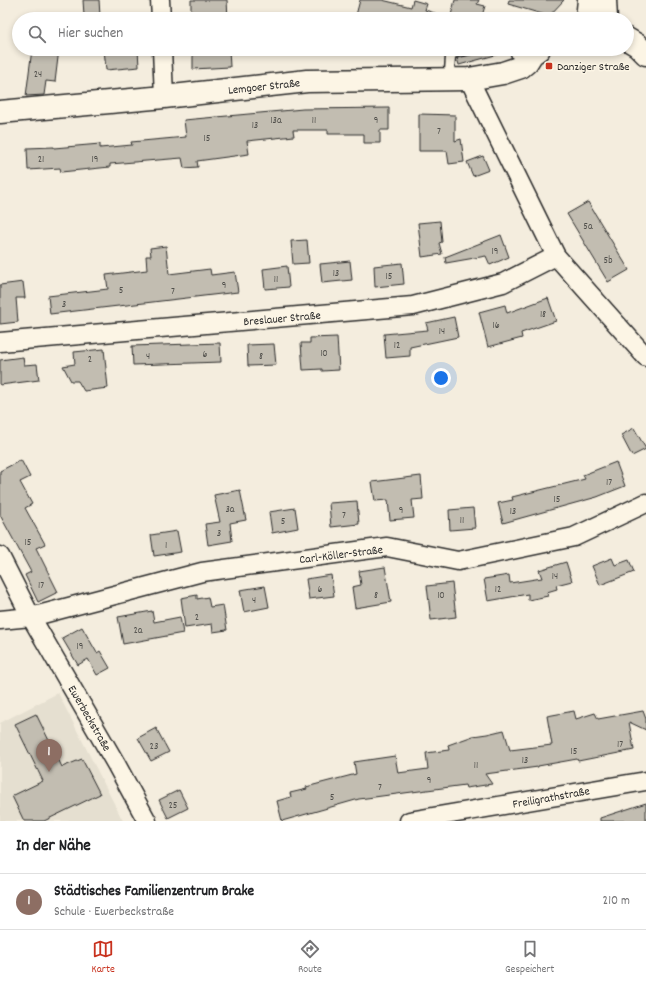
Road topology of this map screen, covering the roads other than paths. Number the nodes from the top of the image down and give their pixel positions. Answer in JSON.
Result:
{"nodes":[{"id":1,"x":160,"y":0,"type":"edge"},
{"id":2,"x":589,"y":0,"type":"edge"},
{"id":3,"x":605,"y":0,"type":"edge"},
{"id":4,"x":161,"y":12,"type":"edge"},
{"id":5,"x":588,"y":12,"type":"edge"},
{"id":6,"x":606,"y":12,"type":"edge"},
{"id":7,"x":634,"y":42,"type":"edge"},
{"id":8,"x":646,"y":54,"type":"edge"},
{"id":9,"x":162,"y":56,"type":"edge"},
{"id":10,"x":452,"y":56,"type":"edge"},
{"id":11,"x":544,"y":56,"type":"edge"},
{"id":12,"x":525,"y":57,"type":"edge"},
{"id":13,"x":459,"y":79,"type":"junction"},
{"id":14,"x":164,"y":97,"type":"junction"},
{"id":15,"x":0,"y":112,"type":"edge"},
{"id":16,"x":556,"y":256,"type":"junction"},
{"id":17,"x":0,"y":342,"type":"edge"},
{"id":18,"x":646,"y":357,"type":"edge"},
{"id":19,"x":646,"y":503,"type":"edge"},
{"id":20,"x":0,"y":556,"type":"edge"},
{"id":21,"x":31,"y":617,"type":"junction"},
{"id":22,"x":0,"y":620,"type":"edge"},
{"id":23,"x":646,"y":781,"type":"edge"},
{"id":24,"x":147,"y":821,"type":"edge"},
{"id":25,"x":409,"y":821,"type":"edge"}],
"edges":[{"from":1,"to":4,"type":"street"},
{"from":2,"to":5,"type":"main road"},
{"from":3,"to":6,"type":"main road"},
{"from":7,"to":8,"type":"main road"},
{"from":9,"to":14,"type":"street"},
{"from":10,"to":13,"type":"lane"},
{"from":11,"to":12,"type":"main road","name":"Lemgoer Straße"},
{"from":12,"to":13,"type":"main road","name":"Lemgoer Straße"},
{"from":13,"to":14,"type":"main road","name":"Lemgoer Straße"},
{"from":13,"to":16,"type":"street"},
{"from":14,"to":15,"type":"main road","name":"Lemgoer Straße"},
{"from":16,"to":17,"type":"street","name":"Breslauer Straße"},
{"from":16,"to":18,"type":"street"},
{"from":19,"to":21,"type":"street","name":"Carl-Köller-Straße"},
{"from":20,"to":21,"type":"street","name":"Ewerbeckstraße"},
{"from":21,"to":22,"type":"street"},
{"from":21,"to":24,"type":"street","name":"Ewerbeckstraße"},
{"from":23,"to":25,"type":"street","name":"Freiligrathstraße"}]}
